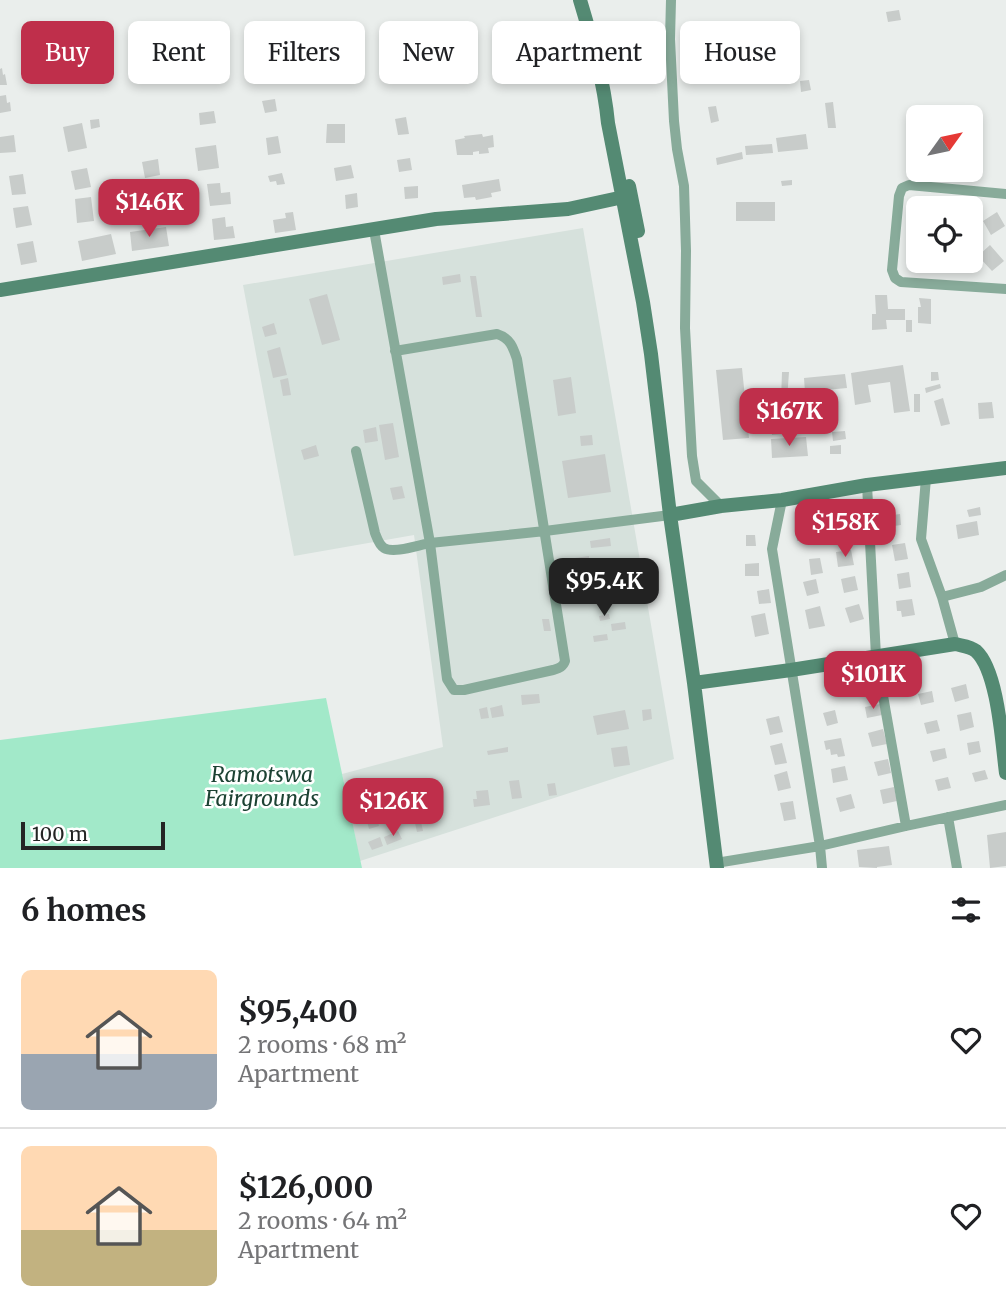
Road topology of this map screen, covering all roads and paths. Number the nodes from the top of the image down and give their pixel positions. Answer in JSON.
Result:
{"nodes":[{"id":1,"x":580,"y":0,"type":"edge"},
{"id":2,"x":671,"y":0,"type":"edge"},
{"id":3,"x":1006,"y":194,"type":"edge"},
{"id":4,"x":627,"y":196,"type":"junction"},
{"id":5,"x":374,"y":230,"type":"junction"},
{"id":6,"x":1006,"y":289,"type":"edge"},
{"id":7,"x":0,"y":290,"type":"edge"},
{"id":8,"x":395,"y":351,"type":"junction"},
{"id":9,"x":356,"y":451,"type":"dead end"},
{"id":10,"x":1006,"y":468,"type":"edge"},
{"id":11,"x":926,"y":478,"type":"junction"},
{"id":12,"x":867,"y":485,"type":"junction"},
{"id":13,"x":782,"y":500,"type":"junction"},
{"id":14,"x":721,"y":506,"type":"junction"},
{"id":15,"x":670,"y":515,"type":"junction"},
{"id":16,"x":545,"y":531,"type":"junction"},
{"id":17,"x":430,"y":543,"type":"junction"},
{"id":18,"x":1006,"y":575,"type":"edge"},
{"id":19,"x":942,"y":597,"type":"junction"},
{"id":20,"x":955,"y":644,"type":"junction"},
{"id":21,"x":876,"y":656,"type":"junction"},
{"id":22,"x":791,"y":670,"type":"junction"},
{"id":23,"x":694,"y":683,"type":"junction"},
{"id":24,"x":1002,"y":713,"type":"edge"},
{"id":25,"x":1006,"y":773,"type":"edge"},
{"id":26,"x":1006,"y":805,"type":"edge"},
{"id":27,"x":948,"y":817,"type":"junction"},
{"id":28,"x":906,"y":826,"type":"junction"},
{"id":29,"x":820,"y":846,"type":"junction"},
{"id":30,"x":717,"y":865,"type":"edge"},
{"id":31,"x":822,"y":868,"type":"edge"},
{"id":32,"x":957,"y":868,"type":"edge"}],
"edges":[{"from":1,"to":4,"type":"street"},
{"from":2,"to":14,"type":"street"},
{"from":3,"to":6,"type":"street"},
{"from":4,"to":5,"type":"street"},
{"from":4,"to":15,"type":"street"},
{"from":5,"to":7,"type":"street"},
{"from":5,"to":8,"type":"street"},
{"from":8,"to":16,"type":"street"},
{"from":8,"to":17,"type":"street"},
{"from":9,"to":17,"type":"street"},
{"from":10,"to":11,"type":"street"},
{"from":11,"to":12,"type":"street"},
{"from":11,"to":19,"type":"street"},
{"from":12,"to":13,"type":"street"},
{"from":12,"to":21,"type":"street"},
{"from":13,"to":14,"type":"street"},
{"from":13,"to":22,"type":"street"},
{"from":14,"to":15,"type":"street"},
{"from":15,"to":16,"type":"street"},
{"from":15,"to":23,"type":"street"},
{"from":16,"to":17,"type":"street"},
{"from":16,"to":17,"type":"street"},
{"from":18,"to":19,"type":"street"},
{"from":19,"to":20,"type":"street"},
{"from":20,"to":21,"type":"street"},
{"from":20,"to":24,"type":"street"},
{"from":21,"to":22,"type":"street"},
{"from":21,"to":28,"type":"street"},
{"from":22,"to":23,"type":"street"},
{"from":22,"to":29,"type":"street"},
{"from":23,"to":30,"type":"street"},
{"from":24,"to":25,"type":"street"},
{"from":26,"to":27,"type":"street"},
{"from":27,"to":28,"type":"street"},
{"from":27,"to":32,"type":"street"},
{"from":28,"to":29,"type":"street"},
{"from":29,"to":30,"type":"street"},
{"from":29,"to":31,"type":"street"}]}
